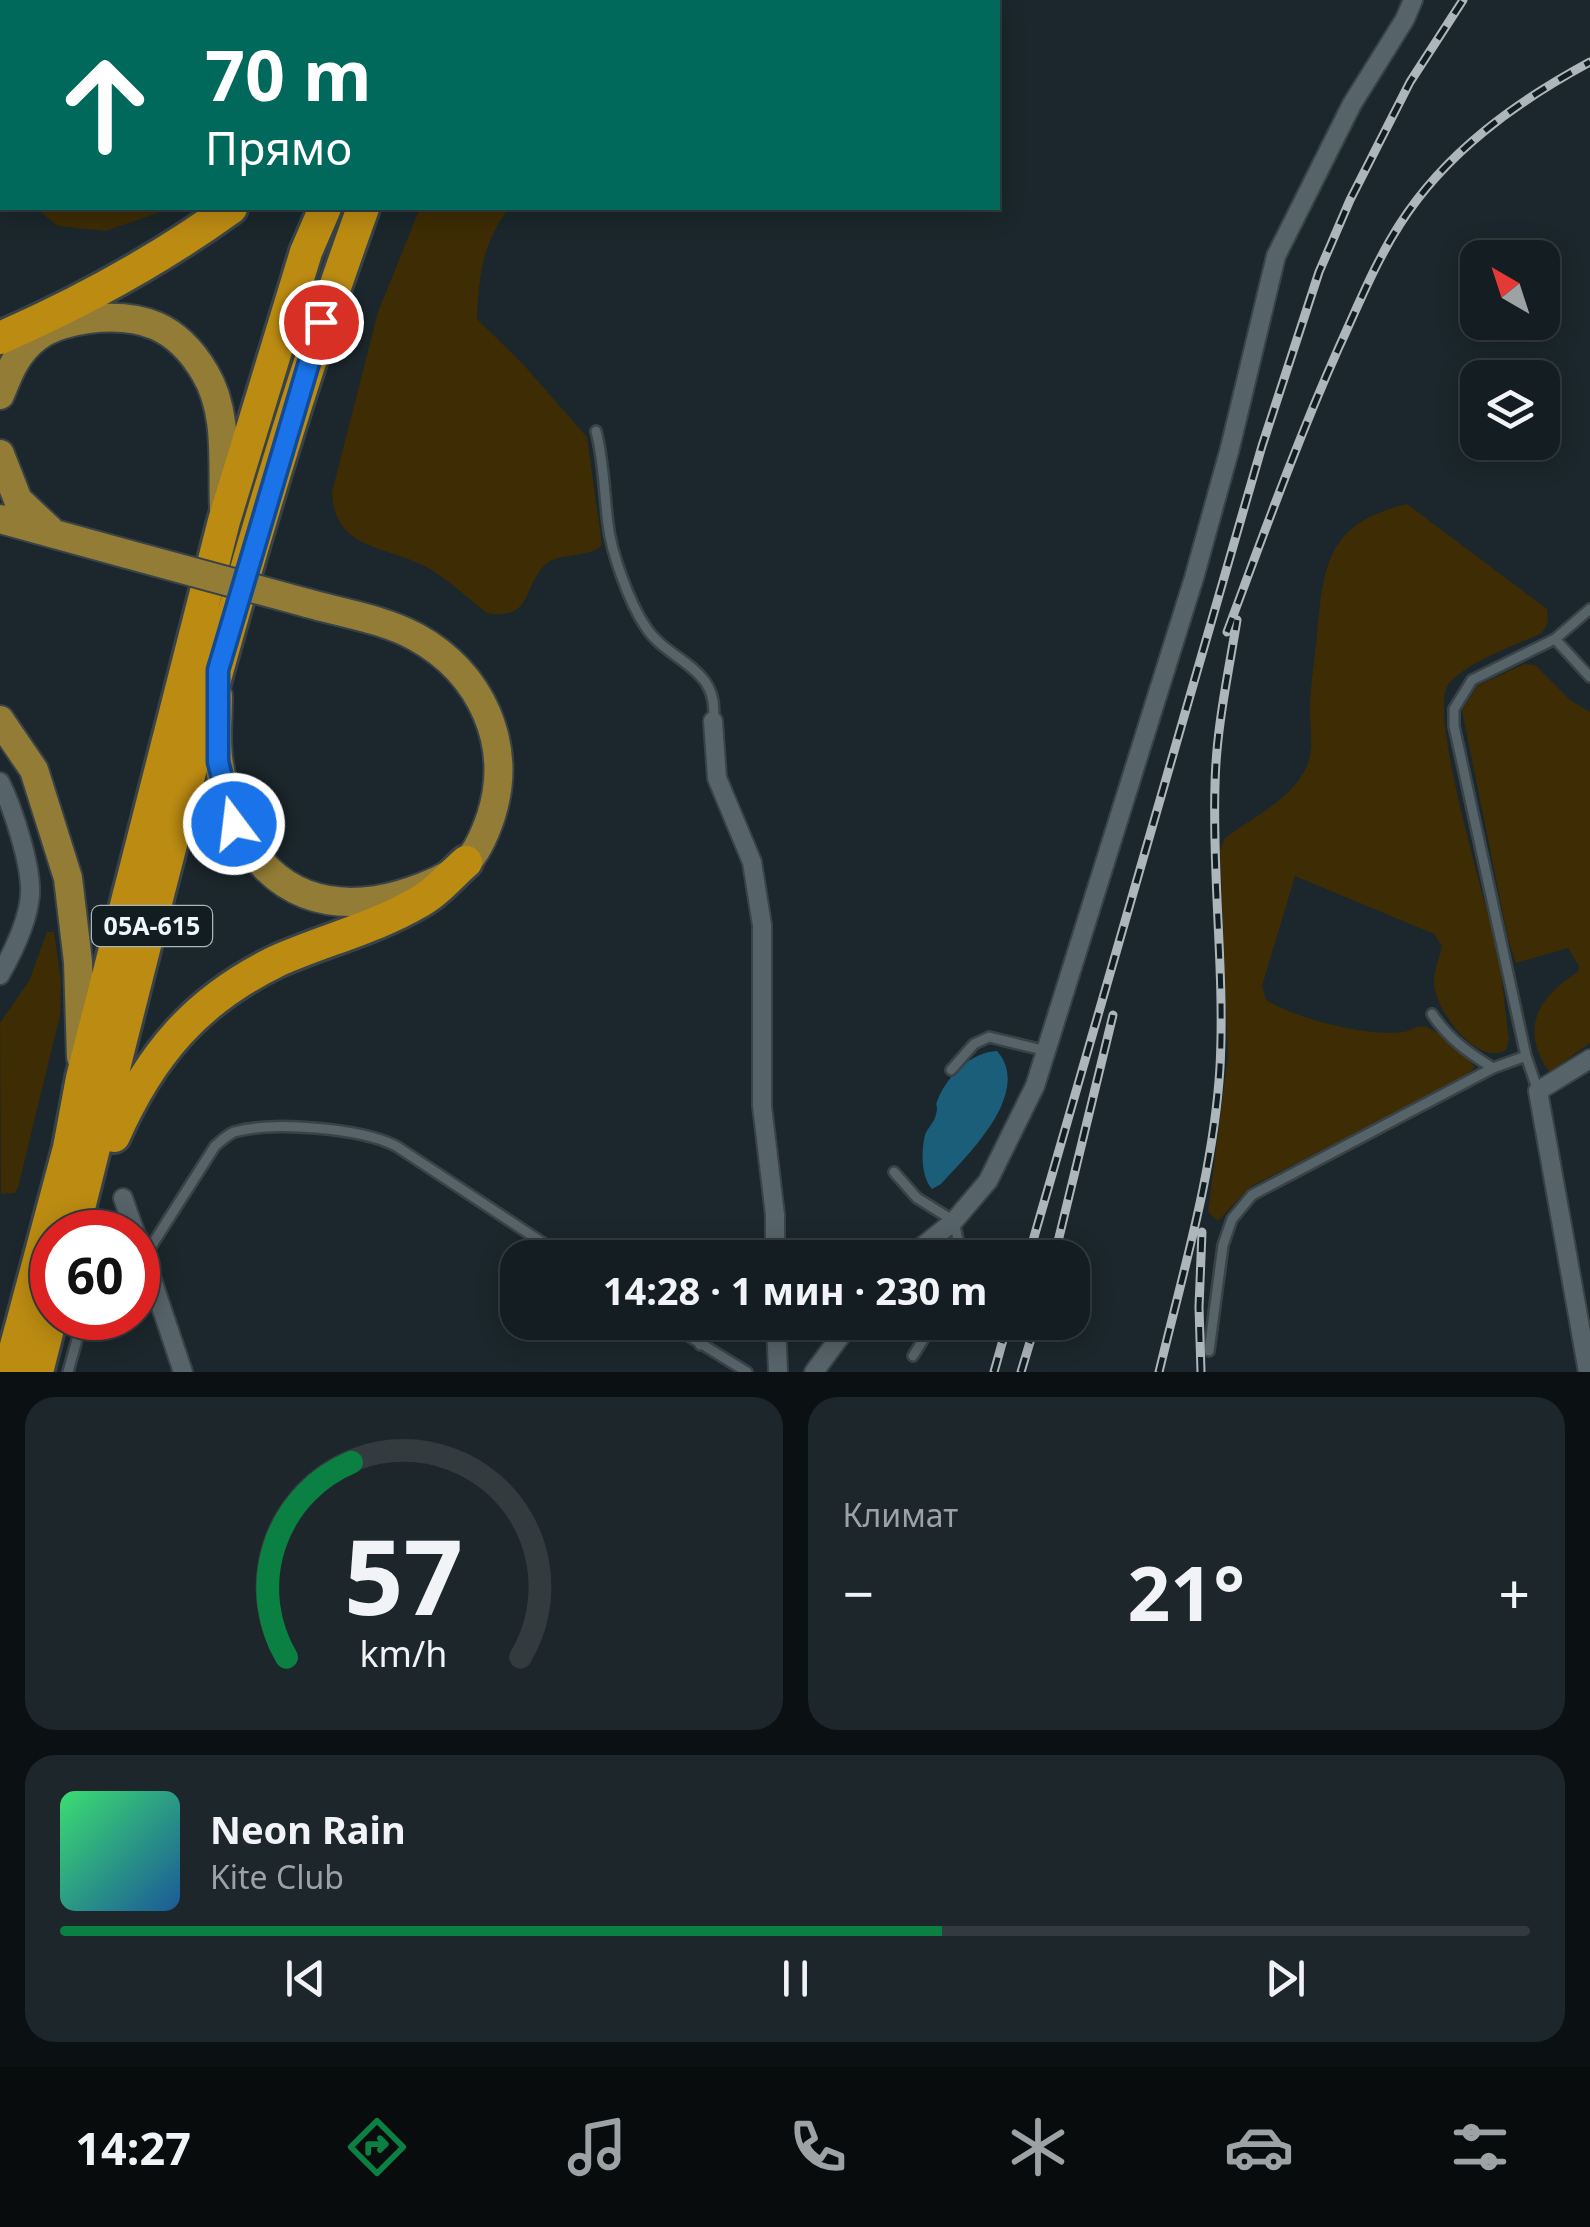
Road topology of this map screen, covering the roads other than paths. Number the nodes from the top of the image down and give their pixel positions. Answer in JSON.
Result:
{"nodes":[{"id":1,"x":1413,"y":0,"type":"edge"},
{"id":2,"x":228,"y":210,"type":"edge"},
{"id":3,"x":323,"y":210,"type":"edge"},
{"id":4,"x":362,"y":210,"type":"edge"},
{"id":5,"x":0,"y":338,"type":"edge"},
{"id":6,"x":0,"y":394,"type":"edge"},
{"id":7,"x":596,"y":431,"type":"dead end"},
{"id":8,"x":0,"y":454,"type":"edge"},
{"id":9,"x":0,"y":519,"type":"edge"},
{"id":10,"x":224,"y":521,"type":"junction"},
{"id":11,"x":54,"y":534,"type":"junction"},
{"id":12,"x":1590,"y":609,"type":"edge"},
{"id":13,"x":1554,"y":639,"type":"junction"},
{"id":14,"x":218,"y":670,"type":"junction"},
{"id":15,"x":1590,"y":677,"type":"edge"},
{"id":16,"x":0,"y":720,"type":"edge"},
{"id":17,"x":713,"y":720,"type":"joint"},
{"id":18,"x":0,"y":782,"type":"edge"},
{"id":19,"x":466,"y":862,"type":"junction"},
{"id":20,"x":0,"y":975,"type":"edge"},
{"id":21,"x":1432,"y":1014,"type":"dead end"},
{"id":22,"x":1047,"y":1051,"type":"junction"},
{"id":23,"x":1526,"y":1056,"type":"junction"},
{"id":24,"x":1590,"y":1059,"type":"edge"},
{"id":25,"x":1493,"y":1068,"type":"junction"},
{"id":26,"x":952,"y":1070,"type":"dead end"},
{"id":27,"x":82,"y":1078,"type":"junction"},
{"id":28,"x":1538,"y":1091,"type":"junction"},
{"id":29,"x":894,"y":1172,"type":"dead end"},
{"id":30,"x":85,"y":1182,"type":"junction"},
{"id":31,"x":122,"y":1198,"type":"dead end"},
{"id":32,"x":78,"y":1210,"type":"edge"},
{"id":33,"x":127,"y":1210,"type":"edge"},
{"id":34,"x":954,"y":1222,"type":"junction"},
{"id":35,"x":160,"y":1232,"type":"edge"},
{"id":36,"x":539,"y":1240,"type":"edge"},
{"id":37,"x":775,"y":1240,"type":"edge"},
{"id":38,"x":931,"y":1240,"type":"edge"},
{"id":39,"x":958,"y":1240,"type":"edge"},
{"id":40,"x":160,"y":1304,"type":"edge"},
{"id":41,"x":45,"y":1340,"type":"edge"},
{"id":42,"x":77,"y":1340,"type":"edge"},
{"id":43,"x":693,"y":1340,"type":"edge"},
{"id":44,"x":703,"y":1340,"type":"edge"},
{"id":45,"x":777,"y":1340,"type":"edge"},
{"id":46,"x":838,"y":1340,"type":"edge"},
{"id":47,"x":923,"y":1340,"type":"edge"},
{"id":48,"x":700,"y":1345,"type":"junction"},
{"id":49,"x":1209,"y":1351,"type":"dead end"},
{"id":50,"x":913,"y":1356,"type":"dead end"},
{"id":51,"x":9,"y":1372,"type":"edge"},
{"id":52,"x":38,"y":1372,"type":"edge"},
{"id":53,"x":68,"y":1372,"type":"edge"},
{"id":54,"x":183,"y":1372,"type":"edge"},
{"id":55,"x":747,"y":1372,"type":"edge"},
{"id":56,"x":778,"y":1372,"type":"edge"},
{"id":57,"x":814,"y":1372,"type":"edge"},
{"id":58,"x":1588,"y":1372,"type":"edge"}],
"edges":[{"from":1,"to":22,"type":"street"},
{"from":2,"to":5,"type":"highway"},
{"from":3,"to":10,"type":"highway","number":"05А-615"},
{"from":4,"to":14,"type":"highway","number":"05А-615"},
{"from":6,"to":10,"type":"main road"},
{"from":7,"to":17,"type":"lane"},
{"from":8,"to":11,"type":"main road"},
{"from":9,"to":11,"type":"main road"},
{"from":10,"to":27,"type":"highway","number":"05А-615"},
{"from":11,"to":19,"type":"main road","bridge":true},
{"from":12,"to":13,"type":"lane"},
{"from":13,"to":15,"type":"lane"},
{"from":13,"to":23,"type":"lane"},
{"from":14,"to":19,"type":"main road"},
{"from":14,"to":30,"type":"highway","number":"05А-615"},
{"from":16,"to":27,"type":"main road"},
{"from":17,"to":37,"type":"street"},
{"from":18,"to":20,"type":"street"},
{"from":19,"to":30,"type":"highway"},
{"from":21,"to":25,"type":"lane"},
{"from":22,"to":26,"type":"lane"},
{"from":22,"to":34,"type":"street"},
{"from":23,"to":25,"type":"lane"},
{"from":23,"to":28,"type":"lane"},
{"from":24,"to":28,"type":"street"},
{"from":25,"to":49,"type":"lane"},
{"from":27,"to":51,"type":"highway","number":"05А-615"},
{"from":28,"to":58,"type":"street"},
{"from":29,"to":34,"type":"lane"},
{"from":30,"to":32,"type":"highway","number":"05А-615"},
{"from":31,"to":33,"type":"street"},
{"from":34,"to":38,"type":"street"},
{"from":34,"to":39,"type":"lane"},
{"from":35,"to":36,"type":"lane"},
{"from":40,"to":54,"type":"street"},
{"from":41,"to":52,"type":"highway"},
{"from":42,"to":53,"type":"lane"},
{"from":43,"to":48,"type":"lane"},
{"from":44,"to":48,"type":"lane"},
{"from":45,"to":56,"type":"street"},
{"from":46,"to":57,"type":"street"},
{"from":47,"to":50,"type":"lane"},
{"from":48,"to":55,"type":"lane"}]}
